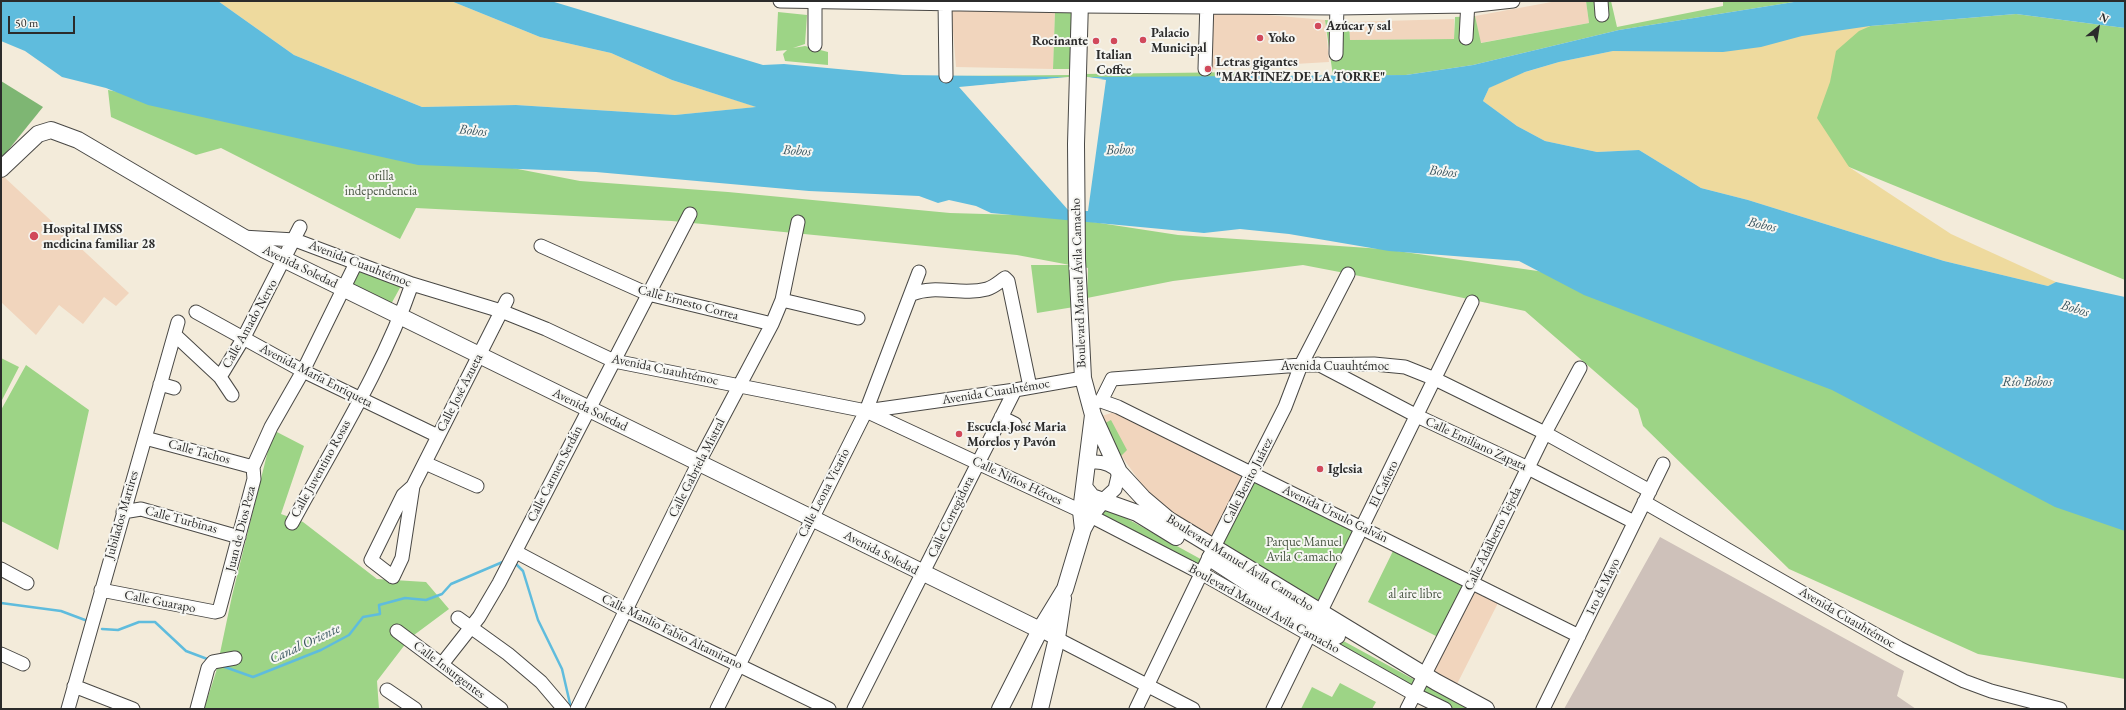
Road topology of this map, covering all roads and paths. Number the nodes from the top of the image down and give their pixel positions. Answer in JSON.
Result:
{"nodes":[{"id":1,"x":780,"y":1,"type":"edge"},
{"id":2,"x":1513,"y":1,"type":"edge"},
{"id":3,"x":1601,"y":1,"type":"edge"},
{"id":4,"x":815,"y":2,"type":"edge"},
{"id":5,"x":945,"y":2,"type":"edge"},
{"id":6,"x":1080,"y":4,"type":"edge"},
{"id":7,"x":1207,"y":4,"type":"edge"},
{"id":8,"x":1337,"y":4,"type":"edge"},
{"id":9,"x":1468,"y":4,"type":"edge"},
{"id":10,"x":1602,"y":15,"type":"dead end"},
{"id":11,"x":1466,"y":38,"type":"dead end"},
{"id":12,"x":815,"y":45,"type":"dead end"},
{"id":13,"x":1336,"y":54,"type":"dead end"},
{"id":14,"x":1205,"y":69,"type":"dead end"},
{"id":15,"x":946,"y":76,"type":"dead end"},
{"id":16,"x":1,"y":169,"type":"edge"},
{"id":17,"x":690,"y":214,"type":"dead end"},
{"id":18,"x":798,"y":222,"type":"dead end"},
{"id":19,"x":300,"y":227,"type":"dead end"},
{"id":20,"x":241,"y":237,"type":"junction"},
{"id":21,"x":295,"y":240,"type":"junction"},
{"id":22,"x":541,"y":246,"type":"dead end"},
{"id":23,"x":285,"y":259,"type":"junction"},
{"id":24,"x":356,"y":263,"type":"junction"},
{"id":25,"x":919,"y":272,"type":"dead end"},
{"id":26,"x":1348,"y":274,"type":"dead end"},
{"id":27,"x":412,"y":284,"type":"junction"},
{"id":28,"x":343,"y":288,"type":"junction"},
{"id":29,"x":648,"y":294,"type":"junction"},
{"id":30,"x":912,"y":294,"type":"junction"},
{"id":31,"x":782,"y":300,"type":"junction"},
{"id":32,"x":1472,"y":302,"type":"dead end"},
{"id":33,"x":504,"y":306,"type":"junction"},
{"id":34,"x":196,"y":312,"type":"dead end"},
{"id":35,"x":401,"y":316,"type":"junction"},
{"id":36,"x":858,"y":318,"type":"dead end"},
{"id":37,"x":178,"y":322,"type":"dead end"},
{"id":38,"x":772,"y":324,"type":"junction"},
{"id":39,"x":175,"y":335,"type":"junction"},
{"id":40,"x":243,"y":339,"type":"junction"},
{"id":41,"x":478,"y":355,"type":"junction"},
{"id":42,"x":614,"y":361,"type":"junction"},
{"id":43,"x":1318,"y":364,"type":"junction"},
{"id":44,"x":1301,"y":365,"type":"junction"},
{"id":45,"x":1580,"y":368,"type":"dead end"},
{"id":46,"x":303,"y":371,"type":"junction"},
{"id":47,"x":220,"y":377,"type":"junction"},
{"id":48,"x":1083,"y":378,"type":"junction"},
{"id":49,"x":1435,"y":379,"type":"junction"},
{"id":50,"x":160,"y":384,"type":"junction"},
{"id":51,"x":740,"y":385,"type":"junction"},
{"id":52,"x":1030,"y":387,"type":"junction"},
{"id":53,"x":174,"y":388,"type":"dead end"},
{"id":54,"x":1016,"y":390,"type":"junction"},
{"id":55,"x":232,"y":395,"type":"dead end"},
{"id":56,"x":360,"y":399,"type":"junction"},
{"id":57,"x":1094,"y":407,"type":"junction"},
{"id":58,"x":588,"y":410,"type":"junction"},
{"id":59,"x":866,"y":411,"type":"junction"},
{"id":60,"x":1417,"y":416,"type":"junction"},
{"id":61,"x":1001,"y":417,"type":"junction"},
{"id":62,"x":1015,"y":424,"type":"dead end"},
{"id":63,"x":1545,"y":433,"type":"junction"},
{"id":64,"x":438,"y":436,"type":"junction"},
{"id":65,"x":145,"y":438,"type":"junction"},
{"id":66,"x":699,"y":462,"type":"junction"},
{"id":67,"x":425,"y":463,"type":"junction"},
{"id":68,"x":978,"y":463,"type":"junction"},
{"id":69,"x":1087,"y":463,"type":"junction"},
{"id":70,"x":1663,"y":464,"type":"dead end"},
{"id":71,"x":252,"y":467,"type":"junction"},
{"id":72,"x":1528,"y":468,"type":"junction"},
{"id":73,"x":1119,"y":472,"type":"junction"},
{"id":74,"x":1251,"y":473,"type":"junction"},
{"id":75,"x":413,"y":486,"type":"junction"},
{"id":76,"x":477,"y":486,"type":"dead end"},
{"id":77,"x":1084,"y":487,"type":"junction"},
{"id":78,"x":1647,"y":496,"type":"junction"},
{"id":79,"x":1103,"y":500,"type":"junction"},
{"id":80,"x":123,"y":512,"type":"junction"},
{"id":81,"x":812,"y":518,"type":"junction"},
{"id":82,"x":1085,"y":519,"type":"junction"},
{"id":83,"x":1634,"y":522,"type":"junction"},
{"id":84,"x":292,"y":523,"type":"dead end"},
{"id":85,"x":1362,"y":528,"type":"junction"},
{"id":86,"x":239,"y":537,"type":"junction"},
{"id":87,"x":516,"y":552,"type":"junction"},
{"id":88,"x":1211,"y":553,"type":"junction"},
{"id":89,"x":1,"y":569,"type":"edge"},
{"id":90,"x":1202,"y":573,"type":"junction"},
{"id":91,"x":923,"y":574,"type":"junction"},
{"id":92,"x":1472,"y":582,"type":"junction"},
{"id":93,"x":27,"y":583,"type":"dead end"},
{"id":94,"x":1065,"y":589,"type":"junction"},
{"id":95,"x":100,"y":590,"type":"junction"},
{"id":96,"x":625,"y":610,"type":"junction"},
{"id":97,"x":220,"y":611,"type":"joint"},
{"id":98,"x":458,"y":618,"type":"dead end"},
{"id":99,"x":1315,"y":624,"type":"junction"},
{"id":100,"x":471,"y":627,"type":"junction"},
{"id":101,"x":397,"y":630,"type":"dead end"},
{"id":102,"x":1040,"y":630,"type":"junction"},
{"id":103,"x":1579,"y":636,"type":"junction"},
{"id":104,"x":1057,"y":638,"type":"junction"},
{"id":105,"x":1,"y":654,"type":"edge"},
{"id":106,"x":235,"y":658,"type":"dead end"},
{"id":107,"x":23,"y":664,"type":"dead end"},
{"id":108,"x":442,"y":664,"type":"junction"},
{"id":109,"x":739,"y":665,"type":"junction"},
{"id":110,"x":1419,"y":684,"type":"junction"},
{"id":111,"x":74,"y":686,"type":"junction"},
{"id":112,"x":1147,"y":686,"type":"junction"},
{"id":113,"x":387,"y":690,"type":"dead end"},
{"id":114,"x":579,"y":708,"type":"edge"},
{"id":115,"x":68,"y":709,"type":"edge"},
{"id":116,"x":133,"y":709,"type":"edge"},
{"id":117,"x":197,"y":709,"type":"edge"},
{"id":118,"x":415,"y":709,"type":"edge"},
{"id":119,"x":501,"y":709,"type":"edge"},
{"id":120,"x":564,"y":709,"type":"edge"},
{"id":121,"x":717,"y":709,"type":"edge"},
{"id":122,"x":829,"y":709,"type":"edge"},
{"id":123,"x":854,"y":709,"type":"edge"},
{"id":124,"x":1000,"y":709,"type":"edge"},
{"id":125,"x":1040,"y":709,"type":"edge"},
{"id":126,"x":1137,"y":709,"type":"edge"},
{"id":127,"x":1193,"y":709,"type":"edge"},
{"id":128,"x":1273,"y":709,"type":"edge"},
{"id":129,"x":1407,"y":709,"type":"edge"},
{"id":130,"x":1445,"y":709,"type":"edge"},
{"id":131,"x":1468,"y":709,"type":"edge"},
{"id":132,"x":1486,"y":709,"type":"edge"},
{"id":133,"x":1543,"y":709,"type":"edge"},
{"id":134,"x":2060,"y":709,"type":"edge"}],
"edges":[{"from":1,"to":4,"type":"street"},
{"from":2,"to":9,"type":"street"},
{"from":3,"to":10,"type":"street"},
{"from":4,"to":5,"type":"street"},
{"from":4,"to":12,"type":"street"},
{"from":5,"to":6,"type":"street"},
{"from":5,"to":15,"type":"street"},
{"from":6,"to":7,"type":"street"},
{"from":6,"to":48,"type":"main road","name":"Boulevard Manuel Ávila Camacho"},
{"from":7,"to":8,"type":"street"},
{"from":7,"to":14,"type":"street"},
{"from":8,"to":9,"type":"street"},
{"from":8,"to":13,"type":"street"},
{"from":9,"to":11,"type":"street"},
{"from":16,"to":20,"type":"main road","name":"Avenida Soledad"},
{"from":17,"to":29,"type":"street","name":"Calle Carmen Serdán"},
{"from":18,"to":31,"type":"street","name":"Calle Gabriela Mistral"},
{"from":19,"to":21,"type":"street","name":"Calle Amado Nervo"},
{"from":20,"to":21,"type":"street","name":"Avenida Cuauhtémoc"},
{"from":20,"to":23,"type":"main road","name":"Avenida Soledad"},
{"from":21,"to":23,"type":"street","name":"Calle Amado Nervo"},
{"from":21,"to":24,"type":"street","name":"Avenida Cuauhtémoc"},
{"from":22,"to":29,"type":"street","name":"Calle Ernesto Correa"},
{"from":23,"to":28,"type":"main road","name":"Avenida Soledad"},
{"from":23,"to":40,"type":"street","name":"Calle Amado Nervo"},
{"from":24,"to":27,"type":"street","name":"Avenida Cuauhtémoc"},
{"from":24,"to":28,"type":"street","name":"Juan de Dios Peza"},
{"from":25,"to":30,"type":"street","name":"Calle Leona Vicario"},
{"from":26,"to":44,"type":"street","name":"Calle Benito Juárez"},
{"from":27,"to":33,"type":"street","name":"Avenida Cuauhtémoc"},
{"from":27,"to":35,"type":"street","name":"Calle Juventino Rosas"},
{"from":28,"to":35,"type":"main road","name":"Avenida Soledad"},
{"from":28,"to":46,"type":"street","name":"Juan de Dios Peza"},
{"from":29,"to":38,"type":"street","name":"Calle Ernesto Correa"},
{"from":29,"to":42,"type":"street","name":"Calle Carmen Serdán"},
{"from":30,"to":52,"type":"street"},
{"from":30,"to":59,"type":"street","name":"Calle Leona Vicario"},
{"from":31,"to":36,"type":"street"},
{"from":31,"to":38,"type":"street","name":"Calle Gabriela Mistral"},
{"from":32,"to":49,"type":"street","name":"El Cañero"},
{"from":33,"to":41,"type":"street","name":"Calle José Azueta"},
{"from":33,"to":42,"type":"street","name":"Avenida Cuauhtémoc"},
{"from":34,"to":40,"type":"street","name":"Avenida María Enriqueta"},
{"from":35,"to":41,"type":"main road","name":"Avenida Soledad"},
{"from":35,"to":56,"type":"street","name":"Calle Juventino Rosas"},
{"from":37,"to":39,"type":"street","name":"Jubilados Martires"},
{"from":38,"to":51,"type":"street","name":"Calle Gabriela Mistral"},
{"from":39,"to":47,"type":"street"},
{"from":39,"to":50,"type":"street","name":"Jubilados Martires"},
{"from":40,"to":46,"type":"street","name":"Avenida María Enriqueta"},
{"from":40,"to":47,"type":"street","name":"Calle Amado Nervo"},
{"from":41,"to":58,"type":"main road","name":"Avenida Soledad"},
{"from":41,"to":64,"type":"street","name":"Calle José Azueta"},
{"from":42,"to":51,"type":"street","name":"Avenida Cuauhtémoc"},
{"from":42,"to":58,"type":"street","name":"Calle Carmen Serdán"},
{"from":43,"to":44,"type":"street","name":"Avenida Cuauhtémoc"},
{"from":43,"to":49,"type":"street","name":"Avenida Cuauhtémoc"},
{"from":43,"to":60,"type":"street","name":"Calle Emiliano Zapata"},
{"from":44,"to":57,"type":"street","name":"Avenida Cuauhtémoc"},
{"from":44,"to":74,"type":"street","name":"Calle Benito Juárez"},
{"from":45,"to":63,"type":"street","name":"Calle Adalberto Tejeda"},
{"from":46,"to":56,"type":"street","name":"Avenida María Enriqueta"},
{"from":46,"to":71,"type":"street","name":"Juan de Dios Peza"},
{"from":47,"to":55,"type":"street"},
{"from":48,"to":52,"type":"street","name":"Avenida Cuauhtémoc"},
{"from":48,"to":57,"type":"main road","name":"Boulevard Manuel Ávila Camacho"},
{"from":49,"to":60,"type":"street","name":"El Cañero"},
{"from":49,"to":63,"type":"street","name":"Avenida Cuauhtémoc"},
{"from":50,"to":53,"type":"street"},
{"from":50,"to":65,"type":"street","name":"Jubilados Martires"},
{"from":51,"to":59,"type":"street","name":"Avenida Cuauhtémoc"},
{"from":51,"to":66,"type":"street","name":"Calle Gabriela Mistral"},
{"from":52,"to":54,"type":"street","name":"Avenida Cuauhtémoc"},
{"from":54,"to":59,"type":"street","name":"Avenida Cuauhtémoc"},
{"from":54,"to":61,"type":"street","name":"Calle Corregidora"},
{"from":56,"to":64,"type":"street","name":"Avenida María Enriqueta"},
{"from":56,"to":84,"type":"street","name":"Calle Juventino Rosas"},
{"from":57,"to":69,"type":"main road"},
{"from":57,"to":73,"type":"main road","name":"Boulevard Manuel Ávila Camacho"},
{"from":57,"to":74,"type":"street","name":"Avenida Úrsulo Galván"},
{"from":58,"to":66,"type":"main road","name":"Avenida Soledad"},
{"from":58,"to":87,"type":"street","name":"Calle Carmen Serdán"},
{"from":59,"to":68,"type":"street","name":"Calle Niños Héroes"},
{"from":59,"to":81,"type":"street","name":"Calle Leona Vicario"},
{"from":60,"to":72,"type":"street","name":"Calle Emiliano Zapata"},
{"from":60,"to":85,"type":"street","name":"El Cañero"},
{"from":61,"to":62,"type":"street"},
{"from":61,"to":68,"type":"street","name":"Calle Corregidora"},
{"from":63,"to":72,"type":"street","name":"Calle Adalberto Tejeda"},
{"from":63,"to":78,"type":"street","name":"Avenida Cuauhtémoc"},
{"from":64,"to":67,"type":"street","name":"Calle José Azueta"},
{"from":65,"to":71,"type":"street","name":"Calle Tachos"},
{"from":65,"to":80,"type":"street","name":"Jubilados Martires"},
{"from":66,"to":81,"type":"main road","name":"Avenida Soledad"},
{"from":66,"to":96,"type":"street","name":"Calle Gabriela Mistral"},
{"from":67,"to":75,"type":"street","name":"Calle José Azueta"},
{"from":67,"to":76,"type":"street"},
{"from":68,"to":82,"type":"street","name":"Calle Niños Héroes"},
{"from":68,"to":91,"type":"street","name":"Calle Corregidora"},
{"from":69,"to":73,"type":"street"},
{"from":69,"to":77,"type":"main road"},
{"from":70,"to":78,"type":"street","name":"1ro de Mayo"},
{"from":71,"to":86,"type":"street","name":"Juan de Dios Peza"},
{"from":72,"to":83,"type":"street","name":"Calle Emiliano Zapata"},
{"from":72,"to":92,"type":"street","name":"Calle Adalberto Tejeda"},
{"from":73,"to":79,"type":"street"},
{"from":73,"to":88,"type":"main road","name":"Boulevard Manuel Ávila Camacho"},
{"from":74,"to":85,"type":"street","name":"Avenida Úrsulo Galván"},
{"from":74,"to":88,"type":"street","name":"Calle Benito Juárez"},
{"from":75,"to":75,"type":"street","name":"Calle José Azueta"},
{"from":77,"to":79,"type":"main road","name":"Boulevard Manuel Ávila Camacho"},
{"from":77,"to":82,"type":"main road"},
{"from":78,"to":83,"type":"street","name":"1ro de Mayo"},
{"from":78,"to":134,"type":"street","name":"Avenida Cuauhtémoc"},
{"from":79,"to":82,"type":"main road"},
{"from":79,"to":88,"type":"main road","name":"Boulevard Manuel Ávila Camacho"},
{"from":80,"to":86,"type":"street","name":"Calle Turbinas"},
{"from":80,"to":95,"type":"street","name":"Jubilados Martires"},
{"from":81,"to":91,"type":"main road","name":"Avenida Soledad"},
{"from":81,"to":109,"type":"street","name":"Calle Leona Vicario"},
{"from":82,"to":90,"type":"street","name":"Boulevard Manuel Avila Camacho"},
{"from":82,"to":94,"type":"main road"},
{"from":83,"to":103,"type":"street","name":"1ro de Mayo"},
{"from":85,"to":92,"type":"street","name":"Avenida Úrsulo Galván"},
{"from":85,"to":99,"type":"street","name":"El Cañero"},
{"from":86,"to":97,"type":"street","name":"Juan de Dios Peza"},
{"from":87,"to":96,"type":"street","name":"Calle Manlio Fabio Altamirano"},
{"from":87,"to":100,"type":"street","name":"Calle Carmen Serdán"},
{"from":88,"to":90,"type":"street","name":"Calle Benito Juárez"},
{"from":88,"to":99,"type":"main road","name":"Boulevard Manuel Ávila Camacho"},
{"from":89,"to":93,"type":"street"},
{"from":90,"to":99,"type":"street","name":"Boulevard Manuel Avila Camacho"},
{"from":90,"to":112,"type":"street","name":"Calle Benito Juárez"},
{"from":91,"to":102,"type":"main road","name":"Avenida Soledad"},
{"from":91,"to":123,"type":"street","name":"Calle Corregidora"},
{"from":92,"to":103,"type":"street","name":"Avenida Úrsulo Galván"},
{"from":92,"to":110,"type":"street","name":"Calle Adalberto Tejeda"},
{"from":94,"to":102,"type":"main road"},
{"from":94,"to":104,"type":"main road"},
{"from":95,"to":97,"type":"street","name":"Calle Guarapo"},
{"from":95,"to":111,"type":"street","name":"Jubilados Martires"},
{"from":96,"to":109,"type":"street","name":"Calle Manlio Fabio Altamirano"},
{"from":96,"to":114,"type":"street","name":"Calle Gabriela Mistral"},
{"from":98,"to":100,"type":"street"},
{"from":99,"to":110,"type":"main road","name":"Boulevard Manuel Ávila Camacho"},
{"from":99,"to":128,"type":"street","name":"El Cañero"},
{"from":100,"to":108,"type":"street","name":"Calle Carmen Serdán"},
{"from":100,"to":120,"type":"street"},
{"from":101,"to":108,"type":"street","name":"Calle Insurgentes"},
{"from":102,"to":104,"type":"street","name":"Avenida Soledad"},
{"from":102,"to":124,"type":"main road"},
{"from":103,"to":133,"type":"street","name":"1ro de Mayo"},
{"from":104,"to":112,"type":"street","name":"Avenida Soledad"},
{"from":104,"to":125,"type":"main road"},
{"from":105,"to":107,"type":"street"},
{"from":106,"to":117,"type":"street"},
{"from":108,"to":119,"type":"street","name":"Calle Insurgentes"},
{"from":109,"to":121,"type":"street","name":"Calle Leona Vicario"},
{"from":109,"to":122,"type":"street","name":"Calle Manlio Fabio Altamirano"},
{"from":110,"to":129,"type":"street","name":"Calle Adalberto Tejeda"},
{"from":110,"to":130,"type":"street"},
{"from":110,"to":131,"type":"main road","name":"Boulevard Manuel Ávila Camacho"},
{"from":110,"to":132,"type":"main road","name":"Boulevard Manuel Ávila Camacho"},
{"from":111,"to":115,"type":"street","name":"Jubilados Martires"},
{"from":111,"to":116,"type":"street"},
{"from":112,"to":126,"type":"street","name":"Calle Benito Juárez"},
{"from":112,"to":127,"type":"street","name":"Avenida Soledad"},
{"from":113,"to":118,"type":"street"}]}
